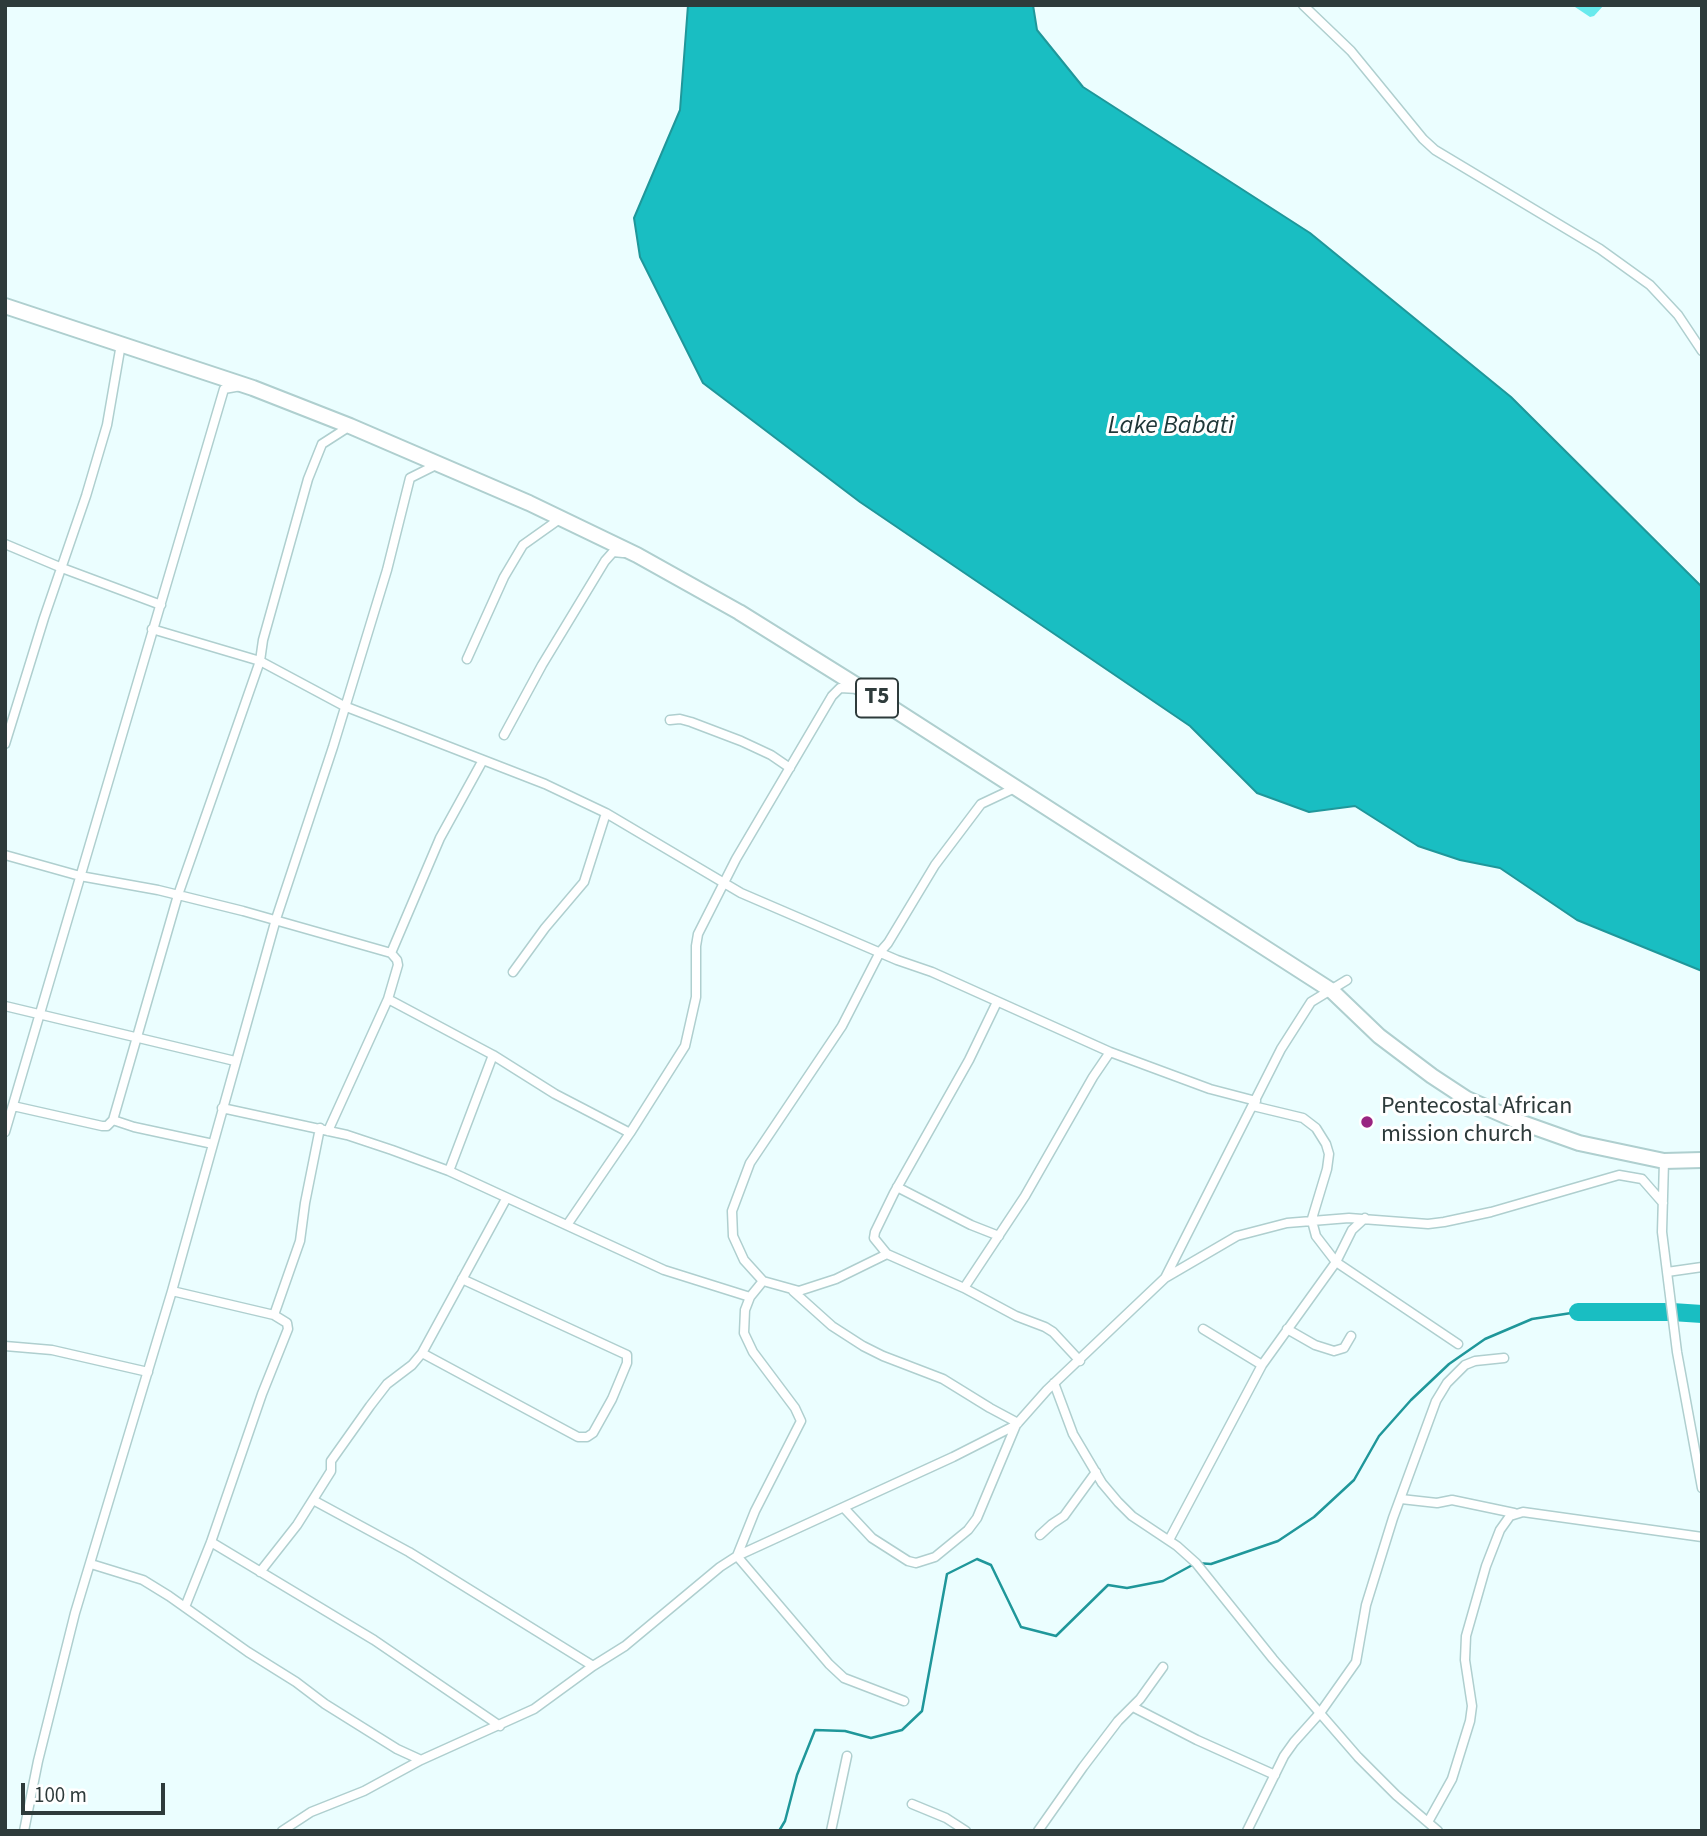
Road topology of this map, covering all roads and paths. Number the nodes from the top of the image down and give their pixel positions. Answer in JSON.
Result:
{"nodes":[{"id":1,"x":1303,"y":5,"type":"edge"},
{"id":2,"x":5,"y":306,"type":"edge"},
{"id":3,"x":121,"y":344,"type":"junction"},
{"id":4,"x":1702,"y":351,"type":"edge"},
{"id":5,"x":243,"y":385,"type":"junction"},
{"id":6,"x":350,"y":426,"type":"junction"},
{"id":7,"x":438,"y":464,"type":"junction"},
{"id":8,"x":561,"y":519,"type":"junction"},
{"id":9,"x":5,"y":544,"type":"edge"},
{"id":10,"x":636,"y":555,"type":"junction"},
{"id":11,"x":62,"y":568,"type":"junction"},
{"id":12,"x":161,"y":605,"type":"junction"},
{"id":13,"x":152,"y":628,"type":"junction"},
{"id":14,"x":467,"y":659,"type":"dead end"},
{"id":15,"x":260,"y":661,"type":"junction"},
{"id":16,"x":864,"y":690,"type":"junction"},
{"id":17,"x":344,"y":706,"type":"junction"},
{"id":18,"x":670,"y":720,"type":"dead end"},
{"id":19,"x":504,"y":735,"type":"dead end"},
{"id":20,"x":5,"y":744,"type":"edge"},
{"id":21,"x":483,"y":760,"type":"junction"},
{"id":22,"x":790,"y":768,"type":"junction"},
{"id":23,"x":1016,"y":788,"type":"junction"},
{"id":24,"x":606,"y":813,"type":"junction"},
{"id":25,"x":5,"y":855,"type":"edge"},
{"id":26,"x":80,"y":876,"type":"junction"},
{"id":27,"x":723,"y":883,"type":"junction"},
{"id":28,"x":178,"y":895,"type":"junction"},
{"id":29,"x":276,"y":919,"type":"junction"},
{"id":30,"x":880,"y":952,"type":"junction"},
{"id":31,"x":391,"y":953,"type":"junction"},
{"id":32,"x":513,"y":972,"type":"dead end"},
{"id":33,"x":1347,"y":980,"type":"dead end"},
{"id":34,"x":1332,"y":991,"type":"junction"},
{"id":35,"x":388,"y":999,"type":"junction"},
{"id":36,"x":997,"y":1002,"type":"junction"},
{"id":37,"x":5,"y":1006,"type":"edge"},
{"id":38,"x":39,"y":1014,"type":"junction"},
{"id":39,"x":136,"y":1037,"type":"junction"},
{"id":40,"x":1110,"y":1052,"type":"junction"},
{"id":41,"x":493,"y":1055,"type":"junction"},
{"id":42,"x":235,"y":1061,"type":"junction"},
{"id":43,"x":1254,"y":1103,"type":"junction"},
{"id":44,"x":13,"y":1107,"type":"junction"},
{"id":45,"x":222,"y":1108,"type":"junction"},
{"id":46,"x":113,"y":1120,"type":"junction"},
{"id":47,"x":324,"y":1130,"type":"junction"},
{"id":48,"x":5,"y":1132,"type":"edge"},
{"id":49,"x":630,"y":1133,"type":"junction"},
{"id":50,"x":213,"y":1144,"type":"junction"},
{"id":51,"x":1702,"y":1160,"type":"edge"},
{"id":52,"x":1664,"y":1161,"type":"junction"},
{"id":53,"x":449,"y":1171,"type":"junction"},
{"id":54,"x":897,"y":1187,"type":"junction"},
{"id":55,"x":506,"y":1199,"type":"junction"},
{"id":56,"x":1663,"y":1203,"type":"junction"},
{"id":57,"x":1365,"y":1218,"type":"junction"},
{"id":58,"x":1312,"y":1222,"type":"junction"},
{"id":59,"x":567,"y":1225,"type":"junction"},
{"id":60,"x":999,"y":1236,"type":"junction"},
{"id":61,"x":887,"y":1254,"type":"junction"},
{"id":62,"x":1336,"y":1262,"type":"junction"},
{"id":63,"x":1702,"y":1267,"type":"edge"},
{"id":64,"x":1667,"y":1272,"type":"junction"},
{"id":65,"x":1165,"y":1278,"type":"junction"},
{"id":66,"x":463,"y":1279,"type":"junction"},
{"id":67,"x":763,"y":1281,"type":"junction"},
{"id":68,"x":964,"y":1288,"type":"junction"},
{"id":69,"x":792,"y":1289,"type":"junction"},
{"id":70,"x":172,"y":1291,"type":"junction"},
{"id":71,"x":750,"y":1297,"type":"junction"},
{"id":72,"x":274,"y":1315,"type":"junction"},
{"id":73,"x":1203,"y":1329,"type":"dead end"},
{"id":74,"x":1287,"y":1329,"type":"junction"},
{"id":75,"x":1351,"y":1336,"type":"dead end"},
{"id":76,"x":1458,"y":1344,"type":"dead end"},
{"id":77,"x":5,"y":1346,"type":"edge"},
{"id":78,"x":422,"y":1353,"type":"junction"},
{"id":79,"x":1504,"y":1358,"type":"dead end"},
{"id":80,"x":1080,"y":1361,"type":"junction"},
{"id":81,"x":1262,"y":1365,"type":"junction"},
{"id":82,"x":148,"y":1372,"type":"junction"},
{"id":83,"x":1054,"y":1383,"type":"junction"},
{"id":84,"x":1017,"y":1424,"type":"junction"},
{"id":85,"x":1096,"y":1472,"type":"junction"},
{"id":86,"x":1702,"y":1488,"type":"edge"},
{"id":87,"x":1401,"y":1499,"type":"junction"},
{"id":88,"x":313,"y":1500,"type":"junction"},
{"id":89,"x":844,"y":1507,"type":"junction"},
{"id":90,"x":1514,"y":1513,"type":"junction"},
{"id":91,"x":1040,"y":1535,"type":"dead end"},
{"id":92,"x":1702,"y":1537,"type":"edge"},
{"id":93,"x":1169,"y":1540,"type":"junction"},
{"id":94,"x":211,"y":1542,"type":"junction"},
{"id":95,"x":737,"y":1556,"type":"junction"},
{"id":96,"x":91,"y":1564,"type":"junction"},
{"id":97,"x":260,"y":1572,"type":"junction"},
{"id":98,"x":185,"y":1606,"type":"junction"},
{"id":99,"x":593,"y":1665,"type":"junction"},
{"id":100,"x":1163,"y":1667,"type":"dead end"},
{"id":101,"x":904,"y":1701,"type":"dead end"},
{"id":102,"x":1133,"y":1707,"type":"junction"},
{"id":103,"x":1320,"y":1713,"type":"junction"},
{"id":104,"x":500,"y":1726,"type":"junction"},
{"id":105,"x":846,"y":1756,"type":"dead end"},
{"id":106,"x":421,"y":1760,"type":"junction"},
{"id":107,"x":1275,"y":1775,"type":"junction"},
{"id":108,"x":912,"y":1804,"type":"dead end"},
{"id":109,"x":1428,"y":1822,"type":"junction"},
{"id":110,"x":24,"y":1831,"type":"edge"},
{"id":111,"x":282,"y":1831,"type":"edge"},
{"id":112,"x":831,"y":1831,"type":"edge"},
{"id":113,"x":966,"y":1831,"type":"edge"},
{"id":114,"x":1038,"y":1831,"type":"edge"},
{"id":115,"x":1247,"y":1831,"type":"edge"},
{"id":116,"x":1438,"y":1831,"type":"edge"}],
"edges":[{"from":1,"to":4,"type":"street"},
{"from":2,"to":3,"type":"highway","number":"T5"},
{"from":3,"to":5,"type":"highway","number":"T5"},
{"from":3,"to":11,"type":"street"},
{"from":5,"to":6,"type":"highway","number":"T5"},
{"from":5,"to":12,"type":"street"},
{"from":6,"to":7,"type":"highway","number":"T5"},
{"from":6,"to":15,"type":"street"},
{"from":7,"to":8,"type":"highway","number":"T5"},
{"from":7,"to":17,"type":"street"},
{"from":8,"to":10,"type":"highway","number":"T5"},
{"from":8,"to":14,"type":"street"},
{"from":9,"to":11,"type":"street"},
{"from":10,"to":16,"type":"highway","number":"T5"},
{"from":10,"to":19,"type":"street"},
{"from":11,"to":12,"type":"street"},
{"from":11,"to":20,"type":"street"},
{"from":12,"to":13,"type":"street"},
{"from":13,"to":15,"type":"street"},
{"from":13,"to":26,"type":"street"},
{"from":15,"to":17,"type":"street"},
{"from":15,"to":28,"type":"street"},
{"from":16,"to":22,"type":"street"},
{"from":16,"to":23,"type":"highway","number":"T5"},
{"from":17,"to":21,"type":"street"},
{"from":17,"to":29,"type":"street"},
{"from":18,"to":22,"type":"street"},
{"from":21,"to":24,"type":"street"},
{"from":21,"to":31,"type":"street"},
{"from":22,"to":27,"type":"street"},
{"from":23,"to":30,"type":"street"},
{"from":23,"to":34,"type":"highway","number":"T5"},
{"from":24,"to":27,"type":"street"},
{"from":24,"to":32,"type":"street"},
{"from":25,"to":26,"type":"street"},
{"from":26,"to":28,"type":"street"},
{"from":26,"to":38,"type":"street"},
{"from":27,"to":30,"type":"street"},
{"from":27,"to":49,"type":"street"},
{"from":28,"to":29,"type":"street"},
{"from":28,"to":39,"type":"street"},
{"from":29,"to":31,"type":"street"},
{"from":29,"to":42,"type":"street"},
{"from":30,"to":36,"type":"street"},
{"from":30,"to":67,"type":"street"},
{"from":31,"to":35,"type":"street"},
{"from":33,"to":34,"type":"street"},
{"from":34,"to":43,"type":"street"},
{"from":34,"to":52,"type":"highway","number":"T5"},
{"from":35,"to":41,"type":"street"},
{"from":35,"to":47,"type":"street"},
{"from":36,"to":40,"type":"street"},
{"from":36,"to":54,"type":"street"},
{"from":37,"to":38,"type":"street"},
{"from":38,"to":39,"type":"street"},
{"from":38,"to":44,"type":"street"},
{"from":39,"to":42,"type":"street"},
{"from":39,"to":46,"type":"street"},
{"from":40,"to":43,"type":"street"},
{"from":40,"to":60,"type":"street"},
{"from":41,"to":49,"type":"street"},
{"from":41,"to":53,"type":"street"},
{"from":42,"to":45,"type":"street"},
{"from":43,"to":58,"type":"street"},
{"from":43,"to":65,"type":"street"},
{"from":44,"to":46,"type":"street"},
{"from":44,"to":48,"type":"street"},
{"from":45,"to":47,"type":"street"},
{"from":45,"to":50,"type":"street"},
{"from":46,"to":50,"type":"street"},
{"from":47,"to":53,"type":"street"},
{"from":47,"to":72,"type":"street"},
{"from":49,"to":59,"type":"street"},
{"from":50,"to":70,"type":"street"},
{"from":51,"to":52,"type":"highway","number":"T5"},
{"from":52,"to":56,"type":"street"},
{"from":53,"to":55,"type":"street"},
{"from":54,"to":60,"type":"street"},
{"from":54,"to":61,"type":"street"},
{"from":55,"to":59,"type":"street"},
{"from":55,"to":66,"type":"street"},
{"from":56,"to":57,"type":"street"},
{"from":56,"to":64,"type":"street"},
{"from":57,"to":58,"type":"street"},
{"from":57,"to":62,"type":"street"},
{"from":58,"to":62,"type":"street"},
{"from":58,"to":65,"type":"street"},
{"from":59,"to":71,"type":"street"},
{"from":60,"to":68,"type":"street"},
{"from":61,"to":68,"type":"street"},
{"from":61,"to":69,"type":"street"},
{"from":62,"to":74,"type":"street"},
{"from":62,"to":76,"type":"street"},
{"from":63,"to":64,"type":"street"},
{"from":64,"to":86,"type":"street"},
{"from":65,"to":80,"type":"street"},
{"from":66,"to":78,"type":"street"},
{"from":66,"to":78,"type":"street"},
{"from":67,"to":69,"type":"street"},
{"from":67,"to":71,"type":"street"},
{"from":68,"to":80,"type":"street"},
{"from":69,"to":84,"type":"street"},
{"from":70,"to":72,"type":"street"},
{"from":70,"to":82,"type":"street"},
{"from":71,"to":95,"type":"street"},
{"from":72,"to":94,"type":"street"},
{"from":73,"to":81,"type":"street"},
{"from":74,"to":75,"type":"street"},
{"from":74,"to":81,"type":"street"},
{"from":77,"to":82,"type":"street"},
{"from":78,"to":88,"type":"street"},
{"from":79,"to":87,"type":"street"},
{"from":80,"to":83,"type":"street"},
{"from":81,"to":93,"type":"street"},
{"from":82,"to":96,"type":"street"},
{"from":83,"to":84,"type":"street"},
{"from":83,"to":85,"type":"street"},
{"from":84,"to":89,"type":"street"},
{"from":84,"to":89,"type":"street"},
{"from":85,"to":91,"type":"street"},
{"from":85,"to":93,"type":"street"},
{"from":87,"to":90,"type":"street"},
{"from":87,"to":103,"type":"street"},
{"from":88,"to":97,"type":"street"},
{"from":88,"to":99,"type":"street"},
{"from":89,"to":95,"type":"street"},
{"from":90,"to":92,"type":"street"},
{"from":90,"to":109,"type":"street"},
{"from":93,"to":103,"type":"street"},
{"from":94,"to":97,"type":"street"},
{"from":94,"to":98,"type":"street"},
{"from":95,"to":99,"type":"street"},
{"from":95,"to":101,"type":"street"},
{"from":96,"to":98,"type":"street"},
{"from":96,"to":110,"type":"street"},
{"from":97,"to":104,"type":"street"},
{"from":98,"to":106,"type":"street"},
{"from":99,"to":104,"type":"street"},
{"from":100,"to":102,"type":"street"},
{"from":102,"to":107,"type":"street"},
{"from":102,"to":114,"type":"street"},
{"from":103,"to":107,"type":"street"},
{"from":103,"to":109,"type":"street"},
{"from":104,"to":106,"type":"street"},
{"from":105,"to":112,"type":"street"},
{"from":106,"to":111,"type":"street"},
{"from":107,"to":115,"type":"street"},
{"from":108,"to":113,"type":"street"},
{"from":109,"to":116,"type":"street"}]}
